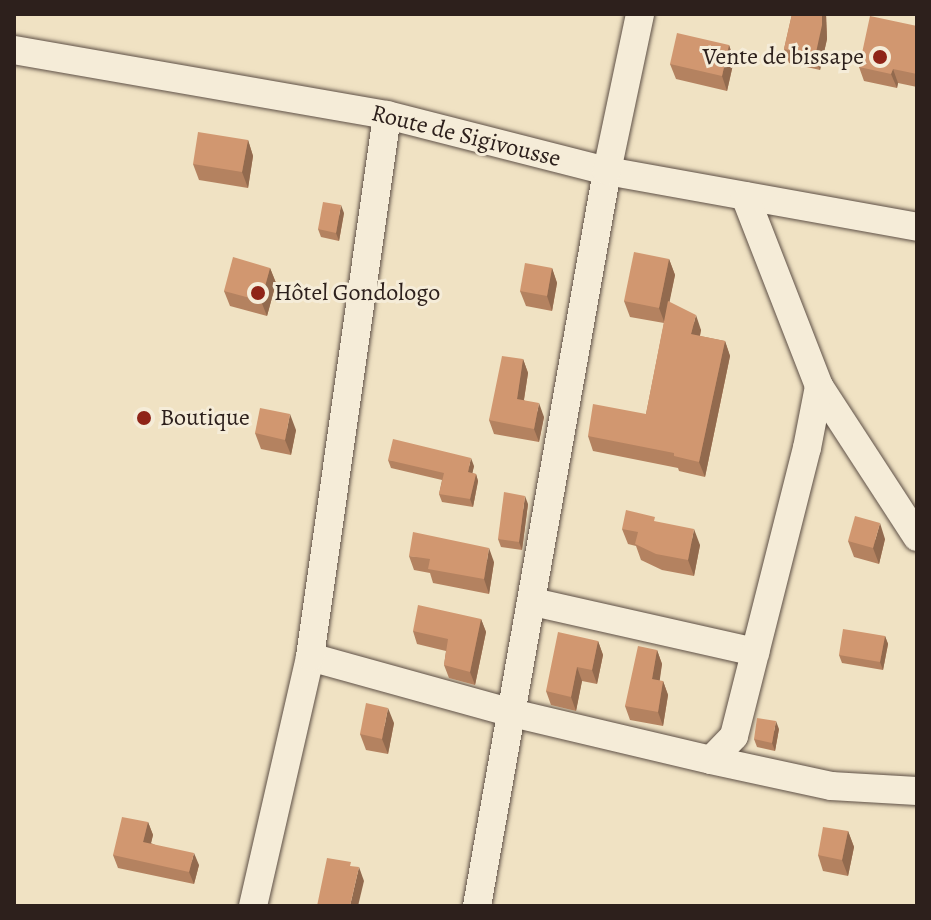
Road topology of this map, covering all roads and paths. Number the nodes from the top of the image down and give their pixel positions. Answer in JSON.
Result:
{"nodes":[{"id":1,"x":640,"y":14,"type":"edge"},
{"id":2,"x":14,"y":50,"type":"edge"},
{"id":3,"x":387,"y":115,"type":"junction"},
{"id":4,"x":607,"y":171,"type":"junction"},
{"id":5,"x":745,"y":196,"type":"junction"},
{"id":6,"x":917,"y":227,"type":"edge"},
{"id":7,"x":819,"y":386,"type":"junction"},
{"id":8,"x":917,"y":537,"type":"edge"},
{"id":9,"x":533,"y":602,"type":"junction"},
{"id":10,"x":755,"y":652,"type":"junction"},
{"id":11,"x":310,"y":657,"type":"junction"},
{"id":12,"x":512,"y":713,"type":"junction"},
{"id":13,"x":711,"y":760,"type":"junction"},
{"id":14,"x":917,"y":791,"type":"edge"},
{"id":15,"x":253,"y":906,"type":"edge"},
{"id":16,"x":477,"y":906,"type":"edge"}],
"edges":[{"from":1,"to":4,"type":"street"},
{"from":2,"to":3,"type":"street","name":"Route de Sigivousse"},
{"from":3,"to":4,"type":"street","name":"Route de Sigivousse"},
{"from":3,"to":11,"type":"street"},
{"from":4,"to":5,"type":"street","name":"Route de Sigivousse"},
{"from":4,"to":9,"type":"street"},
{"from":5,"to":6,"type":"street","name":"Route de Sigivousse"},
{"from":5,"to":7,"type":"street"},
{"from":7,"to":8,"type":"street"},
{"from":7,"to":10,"type":"street"},
{"from":9,"to":10,"type":"street"},
{"from":9,"to":12,"type":"street"},
{"from":10,"to":13,"type":"street"},
{"from":11,"to":12,"type":"street"},
{"from":11,"to":15,"type":"street"},
{"from":12,"to":13,"type":"street"},
{"from":12,"to":16,"type":"street"},
{"from":13,"to":14,"type":"street"}]}
